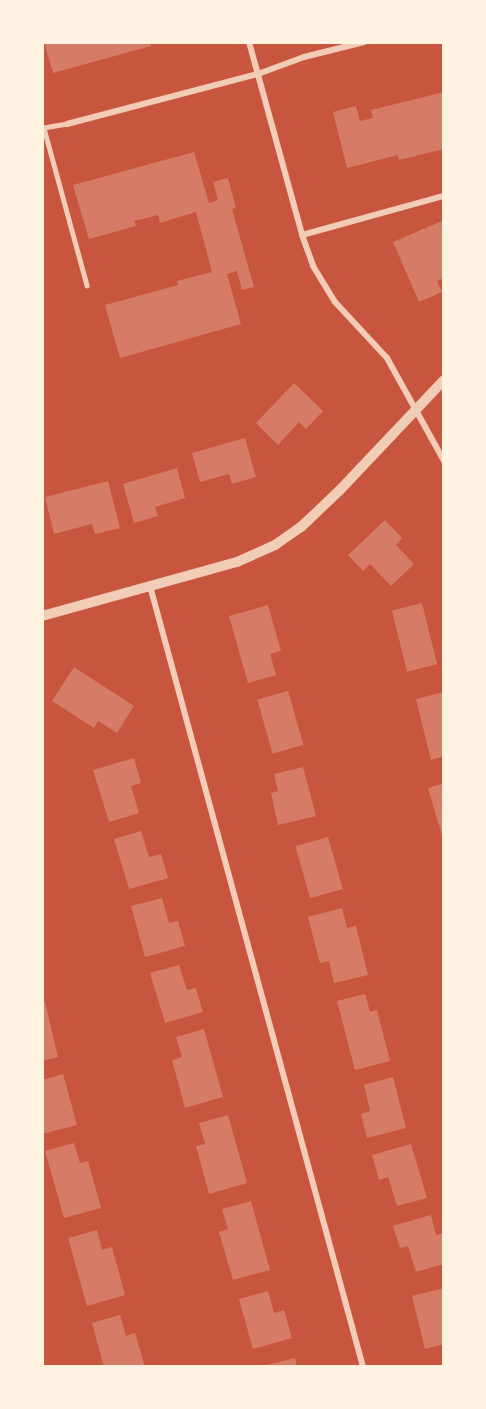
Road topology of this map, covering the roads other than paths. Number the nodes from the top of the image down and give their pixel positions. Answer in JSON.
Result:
{"nodes":[{"id":1,"x":249,"y":42,"type":"edge"},
{"id":2,"x":364,"y":42,"type":"edge"},
{"id":3,"x":258,"y":74,"type":"junction"},
{"id":4,"x":42,"y":120,"type":"edge"},
{"id":5,"x":67,"y":124,"type":"joint"},
{"id":6,"x":44,"y":128,"type":"junction"},
{"id":7,"x":444,"y":195,"type":"edge"},
{"id":8,"x":302,"y":236,"type":"junction"},
{"id":9,"x":87,"y":285,"type":"dead end"},
{"id":10,"x":444,"y":380,"type":"edge"},
{"id":11,"x":416,"y":409,"type":"junction"},
{"id":12,"x":444,"y":461,"type":"edge"},
{"id":13,"x":150,"y":586,"type":"junction"},
{"id":14,"x":42,"y":616,"type":"edge"},
{"id":15,"x":363,"y":1367,"type":"edge"}],
"edges":[{"from":1,"to":3,"type":"street"},
{"from":2,"to":3,"type":"street"},
{"from":3,"to":5,"type":"street"},
{"from":3,"to":8,"type":"street"},
{"from":4,"to":6,"type":"lane"},
{"from":5,"to":6,"type":"lane"},
{"from":6,"to":9,"type":"lane"},
{"from":7,"to":8,"type":"street"},
{"from":8,"to":11,"type":"street"},
{"from":10,"to":11,"type":"street"},
{"from":11,"to":12,"type":"street"},
{"from":11,"to":13,"type":"street"},
{"from":13,"to":14,"type":"street"},
{"from":13,"to":15,"type":"street"}]}
